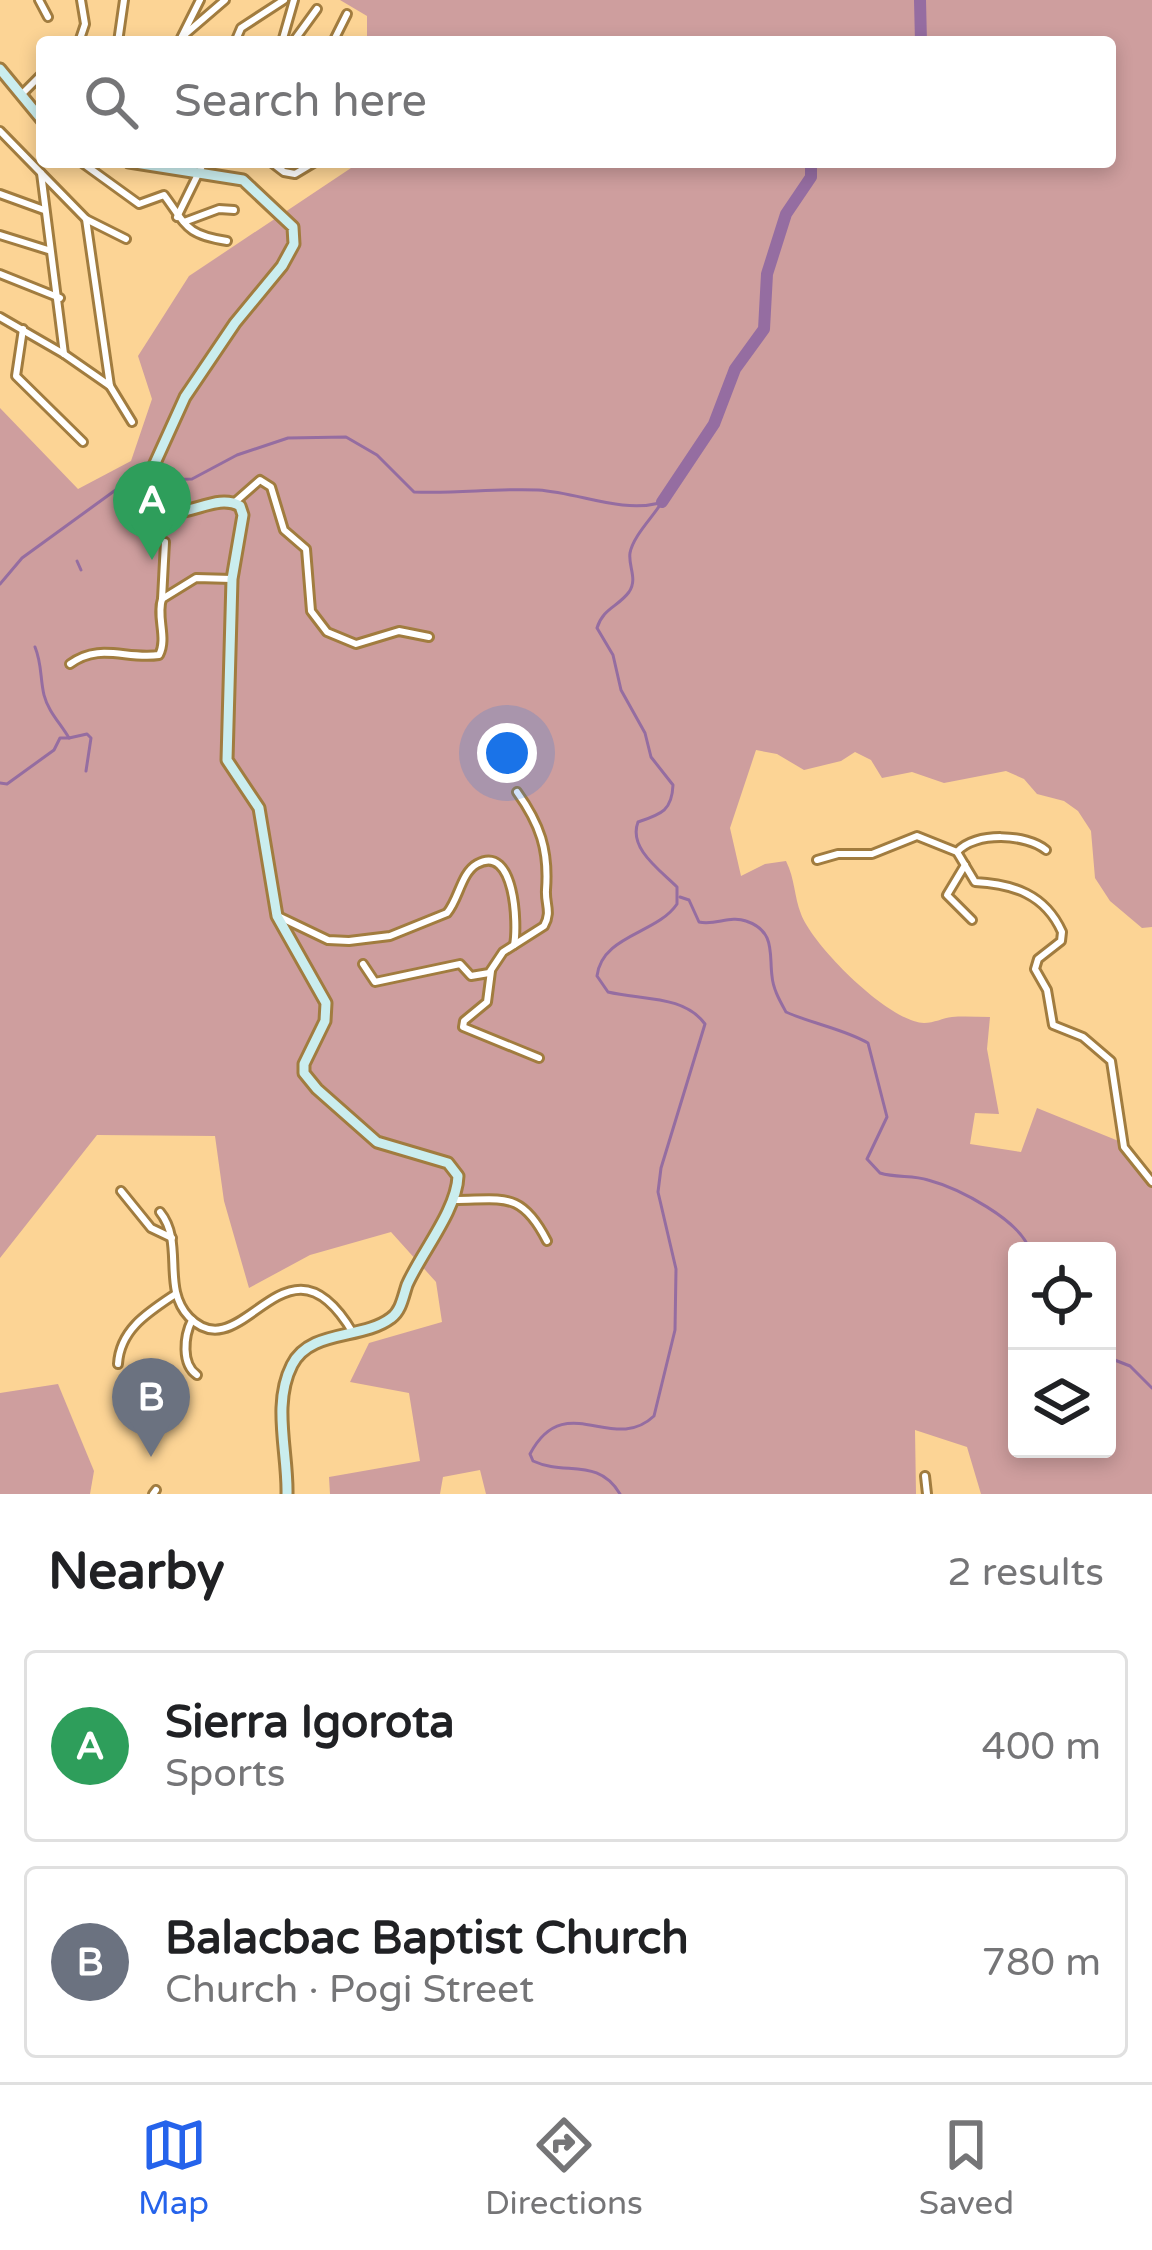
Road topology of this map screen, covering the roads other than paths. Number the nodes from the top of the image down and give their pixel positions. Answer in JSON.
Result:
{"nodes":[{"id":1,"x":40,"y":0,"type":"edge"},
{"id":2,"x":81,"y":0,"type":"edge"},
{"id":3,"x":124,"y":0,"type":"edge"},
{"id":4,"x":200,"y":0,"type":"edge"},
{"id":5,"x":225,"y":0,"type":"edge"},
{"id":6,"x":284,"y":0,"type":"edge"},
{"id":7,"x":294,"y":0,"type":"edge"},
{"id":8,"x":317,"y":9,"type":"dead end"},
{"id":9,"x":347,"y":14,"type":"dead end"},
{"id":10,"x":48,"y":17,"type":"dead end"},
{"id":11,"x":81,"y":36,"type":"edge"},
{"id":12,"x":119,"y":36,"type":"edge"},
{"id":13,"x":183,"y":36,"type":"edge"},
{"id":14,"x":185,"y":36,"type":"edge"},
{"id":15,"x":238,"y":36,"type":"edge"},
{"id":16,"x":284,"y":36,"type":"edge"},
{"id":17,"x":297,"y":36,"type":"edge"},
{"id":18,"x":337,"y":36,"type":"edge"},
{"id":19,"x":0,"y":69,"type":"edge"},
{"id":20,"x":36,"y":83,"type":"edge"},
{"id":21,"x":22,"y":94,"type":"junction"},
{"id":22,"x":36,"y":112,"type":"edge"},
{"id":23,"x":0,"y":131,"type":"edge"},
{"id":24,"x":89,"y":168,"type":"edge"},
{"id":25,"x":202,"y":168,"type":"edge"},
{"id":26,"x":205,"y":168,"type":"edge"},
{"id":27,"x":40,"y":173,"type":"junction"},
{"id":28,"x":0,"y":194,"type":"edge"},
{"id":29,"x":44,"y":210,"type":"junction"},
{"id":30,"x":234,"y":210,"type":"dead end"},
{"id":31,"x":86,"y":219,"type":"junction"},
{"id":32,"x":181,"y":219,"type":"junction"},
{"id":33,"x":0,"y":235,"type":"edge"},
{"id":34,"x":126,"y":239,"type":"dead end"},
{"id":35,"x":227,"y":241,"type":"dead end"},
{"id":36,"x":50,"y":251,"type":"junction"},
{"id":37,"x":0,"y":274,"type":"edge"},
{"id":38,"x":60,"y":298,"type":"junction"},
{"id":39,"x":0,"y":317,"type":"edge"},
{"id":40,"x":23,"y":329,"type":"junction"},
{"id":41,"x":64,"y":353,"type":"junction"},
{"id":42,"x":110,"y":386,"type":"junction"},
{"id":43,"x":132,"y":422,"type":"dead end"},
{"id":44,"x":83,"y":442,"type":"dead end"},
{"id":45,"x":235,"y":502,"type":"junction"},
{"id":46,"x":165,"y":542,"type":"dead end"},
{"id":47,"x":232,"y":579,"type":"junction"},
{"id":48,"x":162,"y":599,"type":"junction"},
{"id":49,"x":429,"y":637,"type":"dead end"},
{"id":50,"x":70,"y":664,"type":"dead end"},
{"id":51,"x":517,"y":792,"type":"dead end"},
{"id":52,"x":1046,"y":850,"type":"dead end"},
{"id":53,"x":957,"y":852,"type":"junction"},
{"id":54,"x":817,"y":860,"type":"dead end"},
{"id":55,"x":964,"y":865,"type":"junction"},
{"id":56,"x":277,"y":916,"type":"junction"},
{"id":57,"x":971,"y":920,"type":"dead end"},
{"id":58,"x":514,"y":945,"type":"junction"},
{"id":59,"x":363,"y":964,"type":"dead end"},
{"id":60,"x":491,"y":970,"type":"junction"},
{"id":61,"x":539,"y":1058,"type":"dead end"},
{"id":62,"x":1152,"y":1181,"type":"edge"},
{"id":63,"x":121,"y":1191,"type":"dead end"},
{"id":64,"x":454,"y":1200,"type":"junction"},
{"id":65,"x":160,"y":1211,"type":"dead end"},
{"id":66,"x":172,"y":1238,"type":"junction"},
{"id":67,"x":547,"y":1240,"type":"dead end"},
{"id":68,"x":174,"y":1294,"type":"junction"},
{"id":69,"x":192,"y":1320,"type":"junction"},
{"id":70,"x":353,"y":1333,"type":"junction"},
{"id":71,"x":118,"y":1364,"type":"dead end"},
{"id":72,"x":197,"y":1375,"type":"dead end"},
{"id":73,"x":925,"y":1476,"type":"dead end"},
{"id":74,"x":287,"y":1494,"type":"edge"},
{"id":75,"x":927,"y":1494,"type":"edge"}],
"edges":[{"from":1,"to":10,"type":"street"},
{"from":2,"to":11,"type":"street"},
{"from":3,"to":12,"type":"street"},
{"from":4,"to":13,"type":"street"},
{"from":5,"to":14,"type":"street"},
{"from":6,"to":15,"type":"street"},
{"from":7,"to":16,"type":"street"},
{"from":8,"to":17,"type":"street"},
{"from":9,"to":18,"type":"street"},
{"from":19,"to":21,"type":"main road"},
{"from":20,"to":21,"type":"street"},
{"from":21,"to":22,"type":"main road"},
{"from":23,"to":27,"type":"street"},
{"from":24,"to":32,"type":"street"},
{"from":25,"to":32,"type":"street"},
{"from":26,"to":45,"type":"main road"},
{"from":27,"to":29,"type":"street"},
{"from":27,"to":31,"type":"street"},
{"from":28,"to":29,"type":"street"},
{"from":29,"to":36,"type":"street"},
{"from":30,"to":32,"type":"street"},
{"from":31,"to":34,"type":"street"},
{"from":31,"to":42,"type":"street"},
{"from":32,"to":35,"type":"street"},
{"from":33,"to":36,"type":"street"},
{"from":36,"to":38,"type":"street"},
{"from":37,"to":38,"type":"street"},
{"from":38,"to":41,"type":"street"},
{"from":39,"to":40,"type":"street"},
{"from":40,"to":41,"type":"street"},
{"from":40,"to":44,"type":"street"},
{"from":41,"to":42,"type":"street"},
{"from":42,"to":43,"type":"street"},
{"from":45,"to":47,"type":"main road"},
{"from":45,"to":49,"type":"street"},
{"from":46,"to":48,"type":"street"},
{"from":47,"to":48,"type":"street"},
{"from":47,"to":56,"type":"main road"},
{"from":48,"to":50,"type":"street"},
{"from":51,"to":58,"type":"street"},
{"from":52,"to":53,"type":"street"},
{"from":53,"to":54,"type":"street"},
{"from":53,"to":55,"type":"street"},
{"from":55,"to":57,"type":"street"},
{"from":55,"to":62,"type":"street"},
{"from":56,"to":58,"type":"street"},
{"from":56,"to":64,"type":"main road"},
{"from":58,"to":60,"type":"street"},
{"from":59,"to":60,"type":"street"},
{"from":60,"to":61,"type":"street"},
{"from":63,"to":66,"type":"street"},
{"from":64,"to":67,"type":"street"},
{"from":64,"to":70,"type":"main road"},
{"from":65,"to":66,"type":"street"},
{"from":66,"to":68,"type":"street"},
{"from":68,"to":69,"type":"street"},
{"from":68,"to":71,"type":"street"},
{"from":69,"to":70,"type":"street"},
{"from":69,"to":72,"type":"street"},
{"from":70,"to":74,"type":"main road"},
{"from":73,"to":75,"type":"street"}]}
